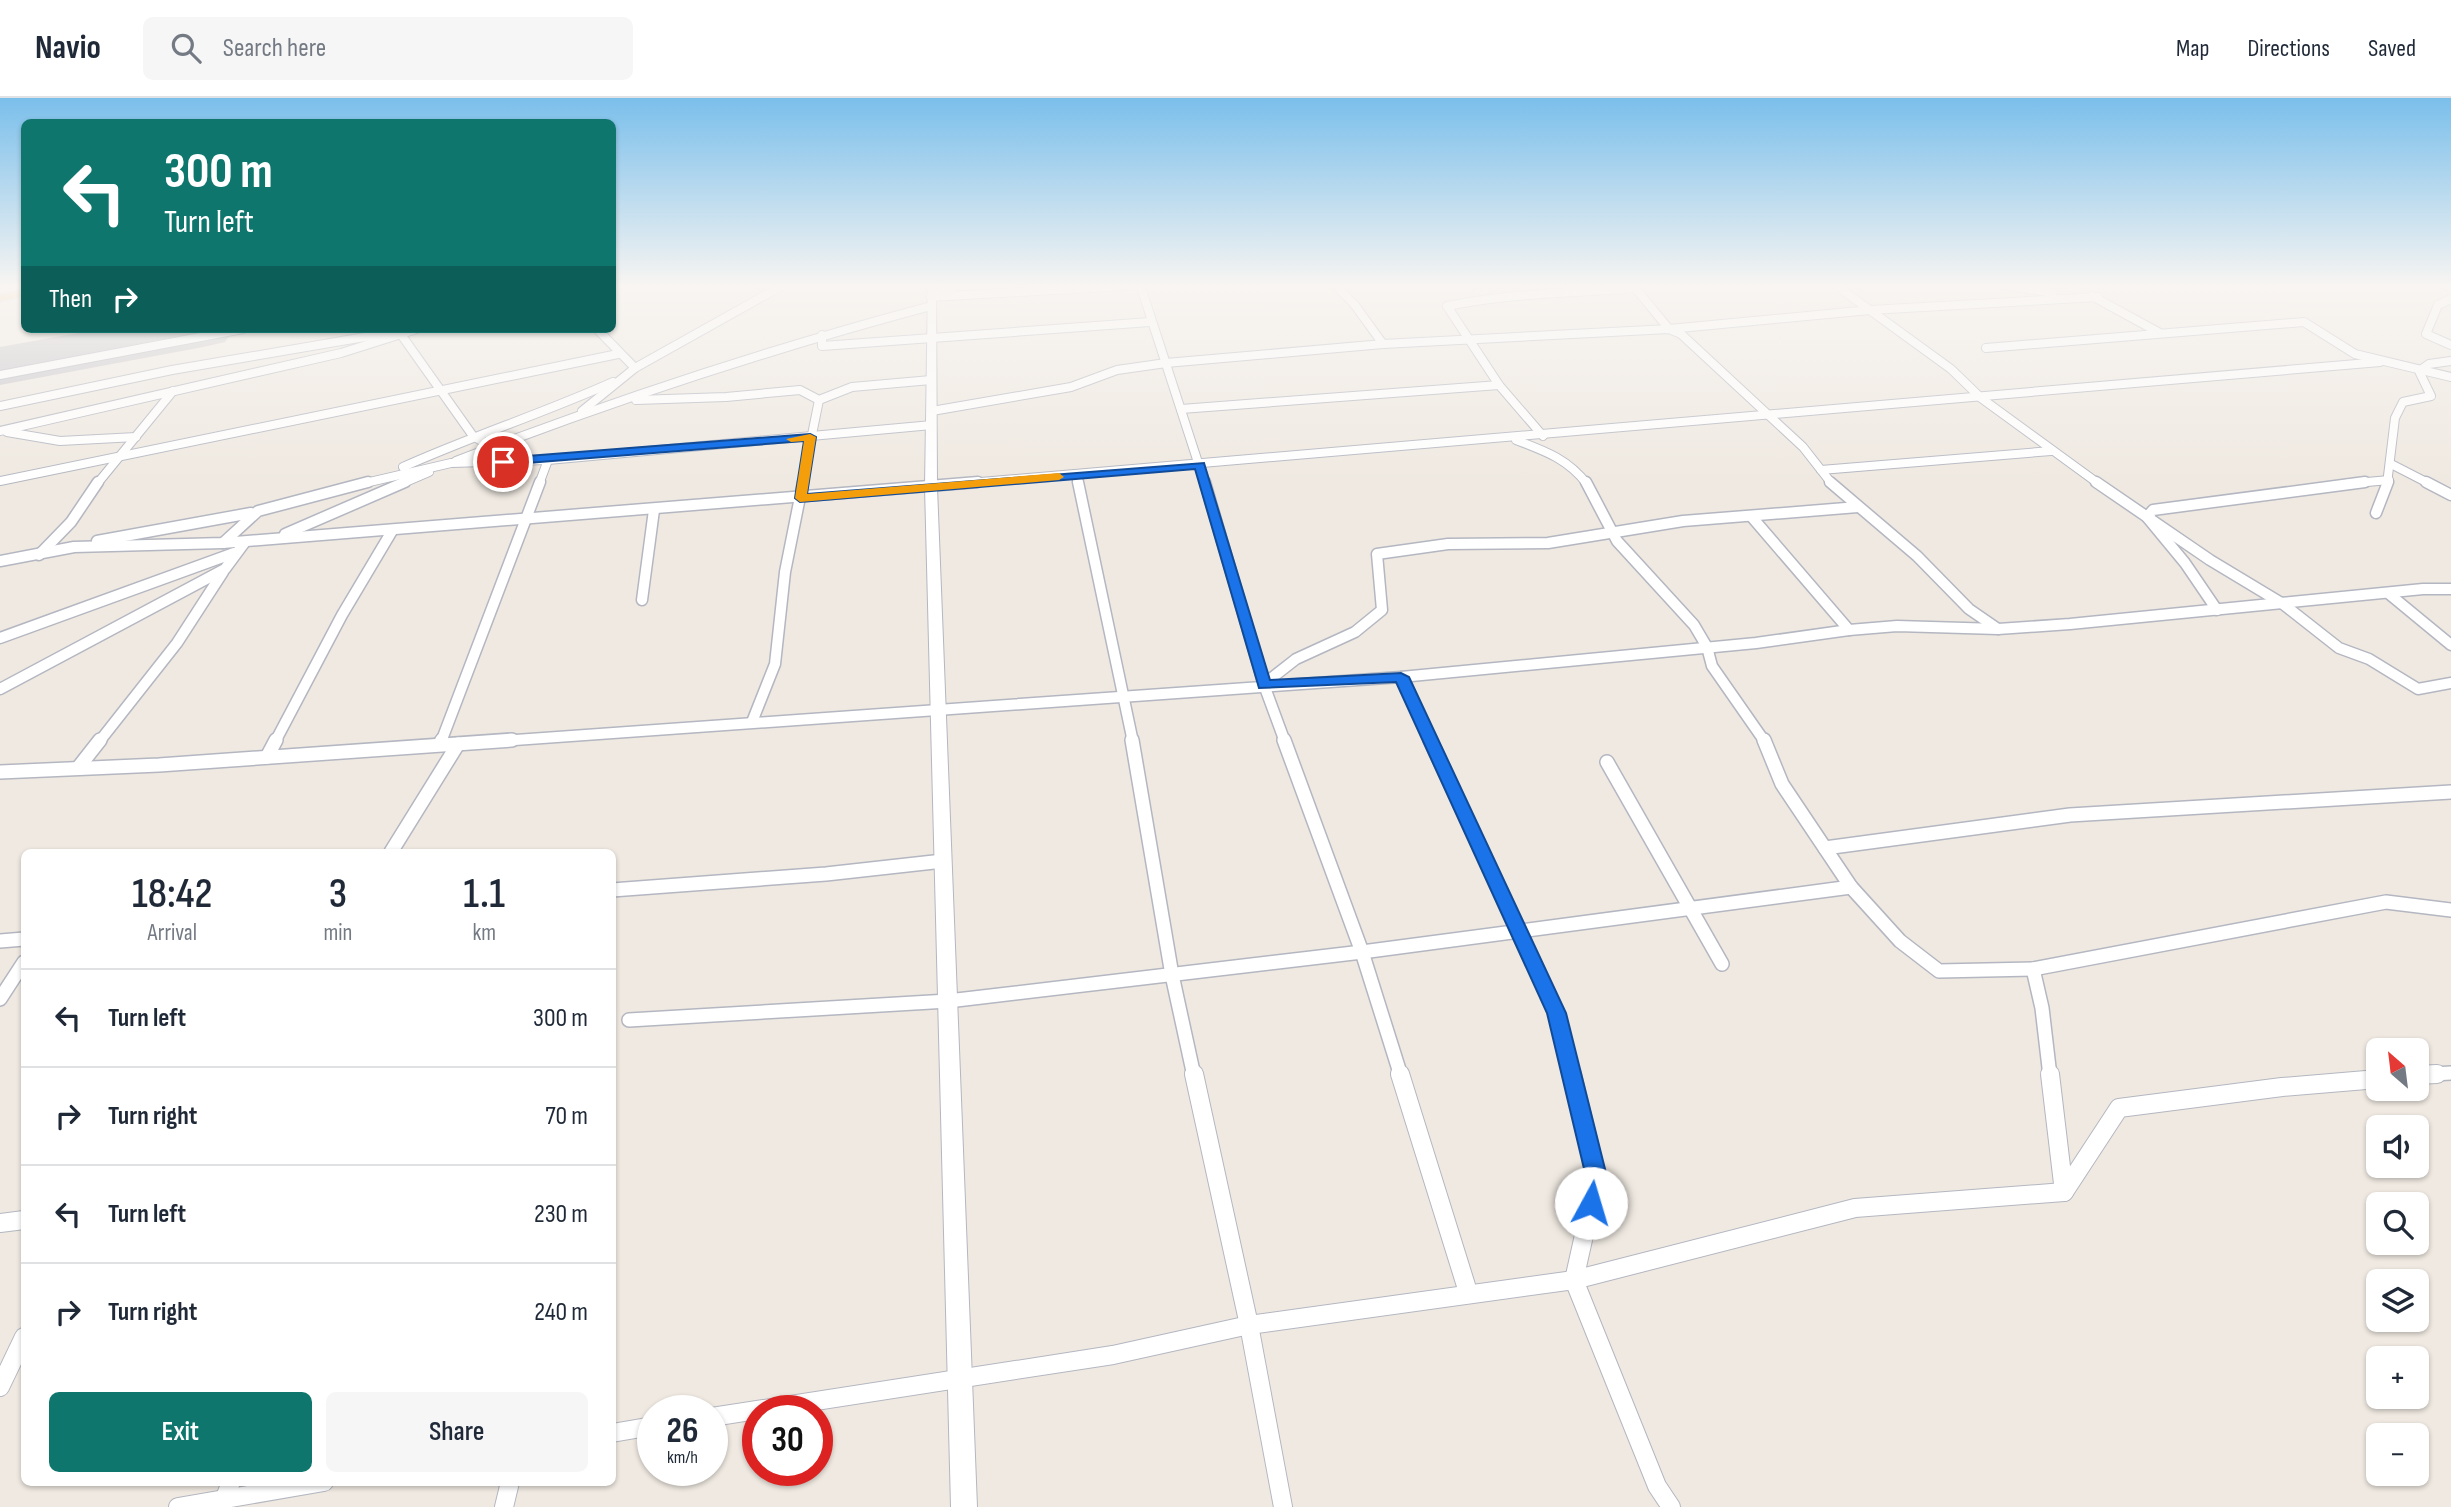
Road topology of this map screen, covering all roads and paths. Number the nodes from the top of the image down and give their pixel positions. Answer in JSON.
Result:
{"nodes":[{"id":1,"x":133,"y":350,"type":"edge"},
{"id":2,"x":281,"y":350,"type":"edge"},
{"id":3,"x":354,"y":350,"type":"edge"},
{"id":4,"x":412,"y":350,"type":"edge"},
{"id":5,"x":614,"y":350,"type":"edge"},
{"id":6,"x":668,"y":350,"type":"edge"},
{"id":7,"x":778,"y":350,"type":"edge"},
{"id":8,"x":931,"y":350,"type":"edge"},
{"id":9,"x":1161,"y":350,"type":"edge"},
{"id":10,"x":1317,"y":350,"type":"edge"},
{"id":11,"x":1478,"y":350,"type":"edge"},
{"id":12,"x":1698,"y":350,"type":"edge"},
{"id":13,"x":1925,"y":350,"type":"edge"},
{"id":14,"x":2348,"y":350,"type":"edge"},
{"id":15,"x":618,"y":354,"type":"junction"},
{"id":16,"x":2380,"y":362,"type":"junction"},
{"id":17,"x":2451,"y":362,"type":"edge"},
{"id":18,"x":1166,"y":363,"type":"junction"},
{"id":19,"x":635,"y":368,"type":"junction"},
{"id":20,"x":2419,"y":371,"type":"junction"},
{"id":21,"x":0,"y":375,"type":"edge"},
{"id":22,"x":2451,"y":377,"type":"edge"},
{"id":23,"x":931,"y":380,"type":"junction"},
{"id":24,"x":613,"y":382,"type":"junction"},
{"id":25,"x":1499,"y":384,"type":"junction"},
{"id":26,"x":442,"y":390,"type":"junction"},
{"id":27,"x":173,"y":391,"type":"junction"},
{"id":28,"x":1981,"y":398,"type":"junction"},
{"id":29,"x":629,"y":399,"type":"junction"},
{"id":30,"x":820,"y":400,"type":"junction"},
{"id":31,"x":0,"y":406,"type":"edge"},
{"id":32,"x":1181,"y":410,"type":"junction"},
{"id":33,"x":580,"y":413,"type":"junction"},
{"id":34,"x":1766,"y":416,"type":"junction"},
{"id":35,"x":932,"y":418,"type":"junction"},
{"id":36,"x":0,"y":431,"type":"edge"},
{"id":37,"x":473,"y":436,"type":"junction"},
{"id":38,"x":1543,"y":436,"type":"junction"},
{"id":39,"x":135,"y":437,"type":"junction"},
{"id":40,"x":810,"y":437,"type":"junction"},
{"id":41,"x":1511,"y":439,"type":"junction"},
{"id":42,"x":490,"y":446,"type":"junction"},
{"id":43,"x":2051,"y":451,"type":"junction"},
{"id":44,"x":121,"y":455,"type":"junction"},
{"id":45,"x":548,"y":460,"type":"junction"},
{"id":46,"x":451,"y":463,"type":"junction"},
{"id":47,"x":2391,"y":464,"type":"junction"},
{"id":48,"x":1200,"y":466,"type":"junction"},
{"id":49,"x":1821,"y":470,"type":"junction"},
{"id":50,"x":1076,"y":475,"type":"junction"},
{"id":51,"x":377,"y":478,"type":"junction"},
{"id":52,"x":2389,"y":480,"type":"junction"},
{"id":53,"x":0,"y":481,"type":"edge"},
{"id":54,"x":931,"y":487,"type":"junction"},
{"id":55,"x":2451,"y":495,"type":"edge"},
{"id":56,"x":800,"y":498,"type":"junction"},
{"id":57,"x":1858,"y":507,"type":"junction"},
{"id":58,"x":654,"y":510,"type":"junction"},
{"id":59,"x":258,"y":511,"type":"junction"},
{"id":60,"x":2376,"y":513,"type":"dead end"},
{"id":61,"x":1751,"y":516,"type":"junction"},
{"id":62,"x":2147,"y":517,"type":"junction"},
{"id":63,"x":524,"y":521,"type":"junction"},
{"id":64,"x":392,"y":531,"type":"junction"},
{"id":65,"x":1612,"y":531,"type":"junction"},
{"id":66,"x":276,"y":538,"type":"junction"},
{"id":67,"x":245,"y":542,"type":"junction"},
{"id":68,"x":223,"y":543,"type":"junction"},
{"id":69,"x":74,"y":547,"type":"junction"},
{"id":70,"x":234,"y":553,"type":"junction"},
{"id":71,"x":39,"y":555,"type":"junction"},
{"id":72,"x":3,"y":562,"type":"edge"},
{"id":73,"x":225,"y":569,"type":"junction"},
{"id":74,"x":2451,"y":589,"type":"edge"},
{"id":75,"x":2388,"y":593,"type":"junction"},
{"id":76,"x":642,"y":600,"type":"dead end"},
{"id":77,"x":2283,"y":604,"type":"junction"},
{"id":78,"x":2217,"y":610,"type":"junction"},
{"id":79,"x":1997,"y":629,"type":"junction"},
{"id":80,"x":1849,"y":630,"type":"junction"},
{"id":81,"x":0,"y":638,"type":"edge"},
{"id":82,"x":2451,"y":645,"type":"edge"},
{"id":83,"x":1707,"y":647,"type":"junction"},
{"id":84,"x":1401,"y":677,"type":"junction"},
{"id":85,"x":2451,"y":682,"type":"edge"},
{"id":86,"x":1264,"y":685,"type":"junction"},
{"id":87,"x":0,"y":689,"type":"edge"},
{"id":88,"x":1125,"y":696,"type":"junction"},
{"id":89,"x":939,"y":712,"type":"junction"},
{"id":90,"x":752,"y":722,"type":"junction"},
{"id":91,"x":440,"y":744,"type":"junction"},
{"id":92,"x":458,"y":744,"type":"junction"},
{"id":93,"x":267,"y":757,"type":"junction"},
{"id":94,"x":1607,"y":762,"type":"dead end"},
{"id":95,"x":78,"y":768,"type":"junction"},
{"id":96,"x":0,"y":772,"type":"edge"},
{"id":97,"x":2451,"y":792,"type":"edge"},
{"id":98,"x":1825,"y":848,"type":"junction"},
{"id":99,"x":393,"y":849,"type":"edge"},
{"id":100,"x":943,"y":861,"type":"junction"},
{"id":101,"x":1850,"y":887,"type":"junction"},
{"id":102,"x":616,"y":890,"type":"edge"},
{"id":103,"x":1688,"y":909,"type":"junction"},
{"id":104,"x":2451,"y":910,"type":"edge"},
{"id":105,"x":1518,"y":932,"type":"junction"},
{"id":106,"x":21,"y":939,"type":"edge"},
{"id":107,"x":0,"y":941,"type":"edge"},
{"id":108,"x":1362,"y":952,"type":"junction"},
{"id":109,"x":1722,"y":964,"type":"dead end"},
{"id":110,"x":21,"y":967,"type":"edge"},
{"id":111,"x":2033,"y":969,"type":"junction"},
{"id":112,"x":1172,"y":975,"type":"junction"},
{"id":113,"x":0,"y":999,"type":"edge"},
{"id":114,"x":948,"y":1001,"type":"junction"},
{"id":115,"x":629,"y":1020,"type":"dead end"},
{"id":116,"x":2451,"y":1073,"type":"edge"},
{"id":117,"x":2429,"y":1074,"type":"edge"},
{"id":118,"x":2366,"y":1080,"type":"edge"},
{"id":119,"x":2064,"y":1192,"type":"junction"},
{"id":120,"x":21,"y":1220,"type":"edge"},
{"id":121,"x":0,"y":1223,"type":"edge"},
{"id":122,"x":1574,"y":1280,"type":"junction"},
{"id":123,"x":1468,"y":1292,"type":"junction"},
{"id":124,"x":1249,"y":1325,"type":"junction"},
{"id":125,"x":21,"y":1343,"type":"edge"},
{"id":126,"x":960,"y":1377,"type":"junction"},
{"id":127,"x":0,"y":1387,"type":"edge"},
{"id":128,"x":728,"y":1414,"type":"edge"},
{"id":129,"x":637,"y":1429,"type":"edge"},
{"id":130,"x":616,"y":1432,"type":"edge"},
{"id":131,"x":296,"y":1486,"type":"edge"},
{"id":132,"x":509,"y":1486,"type":"edge"},
{"id":133,"x":226,"y":1496,"type":"edge"},
{"id":134,"x":178,"y":1507,"type":"edge"},
{"id":135,"x":504,"y":1507,"type":"edge"},
{"id":136,"x":964,"y":1507,"type":"edge"},
{"id":137,"x":1283,"y":1507,"type":"edge"},
{"id":138,"x":1671,"y":1507,"type":"edge"}],
"edges":[{"from":1,"to":21,"type":"street"},
{"from":2,"to":31,"type":"street"},
{"from":3,"to":27,"type":"street"},
{"from":4,"to":26,"type":"street"},
{"from":5,"to":15,"type":"street"},
{"from":6,"to":19,"type":"street"},
{"from":7,"to":29,"type":"street"},
{"from":8,"to":23,"type":"street"},
{"from":9,"to":18,"type":"street"},
{"from":10,"to":18,"type":"street"},
{"from":11,"to":25,"type":"street"},
{"from":12,"to":34,"type":"street"},
{"from":13,"to":28,"type":"street"},
{"from":14,"to":16,"type":"street"},
{"from":15,"to":19,"type":"street"},
{"from":15,"to":26,"type":"street"},
{"from":16,"to":20,"type":"street"},
{"from":16,"to":28,"type":"street"},
{"from":17,"to":20,"type":"street"},
{"from":18,"to":32,"type":"street"},
{"from":18,"to":35,"type":"street"},
{"from":19,"to":24,"type":"street"},
{"from":20,"to":22,"type":"street"},
{"from":20,"to":47,"type":"street"},
{"from":23,"to":30,"type":"street"},
{"from":23,"to":35,"type":"street"},
{"from":24,"to":33,"type":"street"},
{"from":24,"to":37,"type":"street"},
{"from":25,"to":32,"type":"street"},
{"from":25,"to":38,"type":"street"},
{"from":26,"to":37,"type":"street"},
{"from":26,"to":44,"type":"street"},
{"from":27,"to":36,"type":"street"},
{"from":27,"to":39,"type":"street"},
{"from":28,"to":34,"type":"street"},
{"from":28,"to":43,"type":"street"},
{"from":29,"to":30,"type":"street"},
{"from":29,"to":33,"type":"street"},
{"from":30,"to":40,"type":"street"},
{"from":32,"to":48,"type":"street"},
{"from":33,"to":42,"type":"street"},
{"from":34,"to":38,"type":"street"},
{"from":34,"to":49,"type":"street"},
{"from":35,"to":40,"type":"street"},
{"from":35,"to":54,"type":"street"},
{"from":36,"to":39,"type":"street"},
{"from":37,"to":42,"type":"street"},
{"from":37,"to":51,"type":"street"},
{"from":38,"to":41,"type":"street"},
{"from":39,"to":44,"type":"street"},
{"from":40,"to":45,"type":"street"},
{"from":40,"to":56,"type":"street"},
{"from":41,"to":48,"type":"street"},
{"from":41,"to":65,"type":"street"},
{"from":42,"to":46,"type":"street"},
{"from":43,"to":49,"type":"street"},
{"from":43,"to":62,"type":"street"},
{"from":44,"to":53,"type":"street"},
{"from":44,"to":71,"type":"street"},
{"from":45,"to":46,"type":"street"},
{"from":45,"to":63,"type":"street"},
{"from":46,"to":51,"type":"street"},
{"from":46,"to":66,"type":"street"},
{"from":47,"to":52,"type":"street"},
{"from":47,"to":55,"type":"street"},
{"from":48,"to":50,"type":"street"},
{"from":48,"to":86,"type":"street"},
{"from":49,"to":57,"type":"street"},
{"from":50,"to":54,"type":"street"},
{"from":50,"to":88,"type":"street"},
{"from":51,"to":59,"type":"street"},
{"from":52,"to":60,"type":"street"},
{"from":52,"to":62,"type":"street"},
{"from":54,"to":56,"type":"street"},
{"from":54,"to":89,"type":"street"},
{"from":56,"to":58,"type":"street"},
{"from":56,"to":90,"type":"street"},
{"from":57,"to":61,"type":"street"},
{"from":57,"to":79,"type":"street"},
{"from":58,"to":63,"type":"street"},
{"from":58,"to":76,"type":"street"},
{"from":59,"to":68,"type":"street"},
{"from":59,"to":69,"type":"street"},
{"from":61,"to":65,"type":"street"},
{"from":61,"to":80,"type":"street"},
{"from":62,"to":77,"type":"street"},
{"from":62,"to":78,"type":"street"},
{"from":63,"to":64,"type":"street"},
{"from":63,"to":91,"type":"street"},
{"from":64,"to":66,"type":"street"},
{"from":64,"to":93,"type":"street"},
{"from":65,"to":83,"type":"street"},
{"from":65,"to":86,"type":"street"},
{"from":66,"to":67,"type":"street"},
{"from":67,"to":68,"type":"street"},
{"from":67,"to":70,"type":"street"},
{"from":68,"to":69,"type":"street"},
{"from":69,"to":71,"type":"street"},
{"from":70,"to":73,"type":"street"},
{"from":70,"to":81,"type":"street"},
{"from":71,"to":72,"type":"street"},
{"from":73,"to":87,"type":"street"},
{"from":73,"to":95,"type":"street"},
{"from":74,"to":75,"type":"street"},
{"from":75,"to":77,"type":"street"},
{"from":75,"to":82,"type":"street"},
{"from":77,"to":78,"type":"street"},
{"from":77,"to":85,"type":"street"},
{"from":78,"to":79,"type":"street"},
{"from":79,"to":80,"type":"street"},
{"from":80,"to":83,"type":"street"},
{"from":83,"to":84,"type":"street"},
{"from":83,"to":98,"type":"street"},
{"from":84,"to":86,"type":"street"},
{"from":84,"to":105,"type":"street"},
{"from":86,"to":88,"type":"street"},
{"from":86,"to":108,"type":"street"},
{"from":88,"to":89,"type":"street"},
{"from":88,"to":112,"type":"street"},
{"from":89,"to":90,"type":"street"},
{"from":89,"to":100,"type":"street"},
{"from":90,"to":92,"type":"street"},
{"from":91,"to":92,"type":"street"},
{"from":91,"to":93,"type":"street"},
{"from":92,"to":99,"type":"street"},
{"from":93,"to":95,"type":"street"},
{"from":94,"to":103,"type":"street"},
{"from":95,"to":96,"type":"street"},
{"from":97,"to":98,"type":"street"},
{"from":98,"to":101,"type":"street"},
{"from":100,"to":102,"type":"street"},
{"from":100,"to":114,"type":"street"},
{"from":101,"to":103,"type":"street"},
{"from":101,"to":111,"type":"street"},
{"from":103,"to":105,"type":"street"},
{"from":103,"to":109,"type":"street"},
{"from":104,"to":111,"type":"street"},
{"from":105,"to":108,"type":"street"},
{"from":105,"to":122,"type":"street"},
{"from":106,"to":107,"type":"street"},
{"from":108,"to":112,"type":"street"},
{"from":108,"to":123,"type":"street"},
{"from":110,"to":113,"type":"street"},
{"from":111,"to":119,"type":"street"},
{"from":112,"to":114,"type":"street"},
{"from":112,"to":124,"type":"street"},
{"from":114,"to":115,"type":"street"},
{"from":114,"to":126,"type":"street"},
{"from":116,"to":117,"type":"street"},
{"from":118,"to":119,"type":"street"},
{"from":119,"to":122,"type":"street"},
{"from":120,"to":121,"type":"street"},
{"from":122,"to":123,"type":"street"},
{"from":122,"to":138,"type":"street"},
{"from":123,"to":124,"type":"street"},
{"from":124,"to":126,"type":"street"},
{"from":124,"to":137,"type":"street"},
{"from":125,"to":127,"type":"street"},
{"from":126,"to":128,"type":"street"},
{"from":126,"to":136,"type":"street"},
{"from":129,"to":130,"type":"street"},
{"from":131,"to":133,"type":"street"},
{"from":132,"to":135,"type":"street"},
{"from":133,"to":134,"type":"street"}]}
